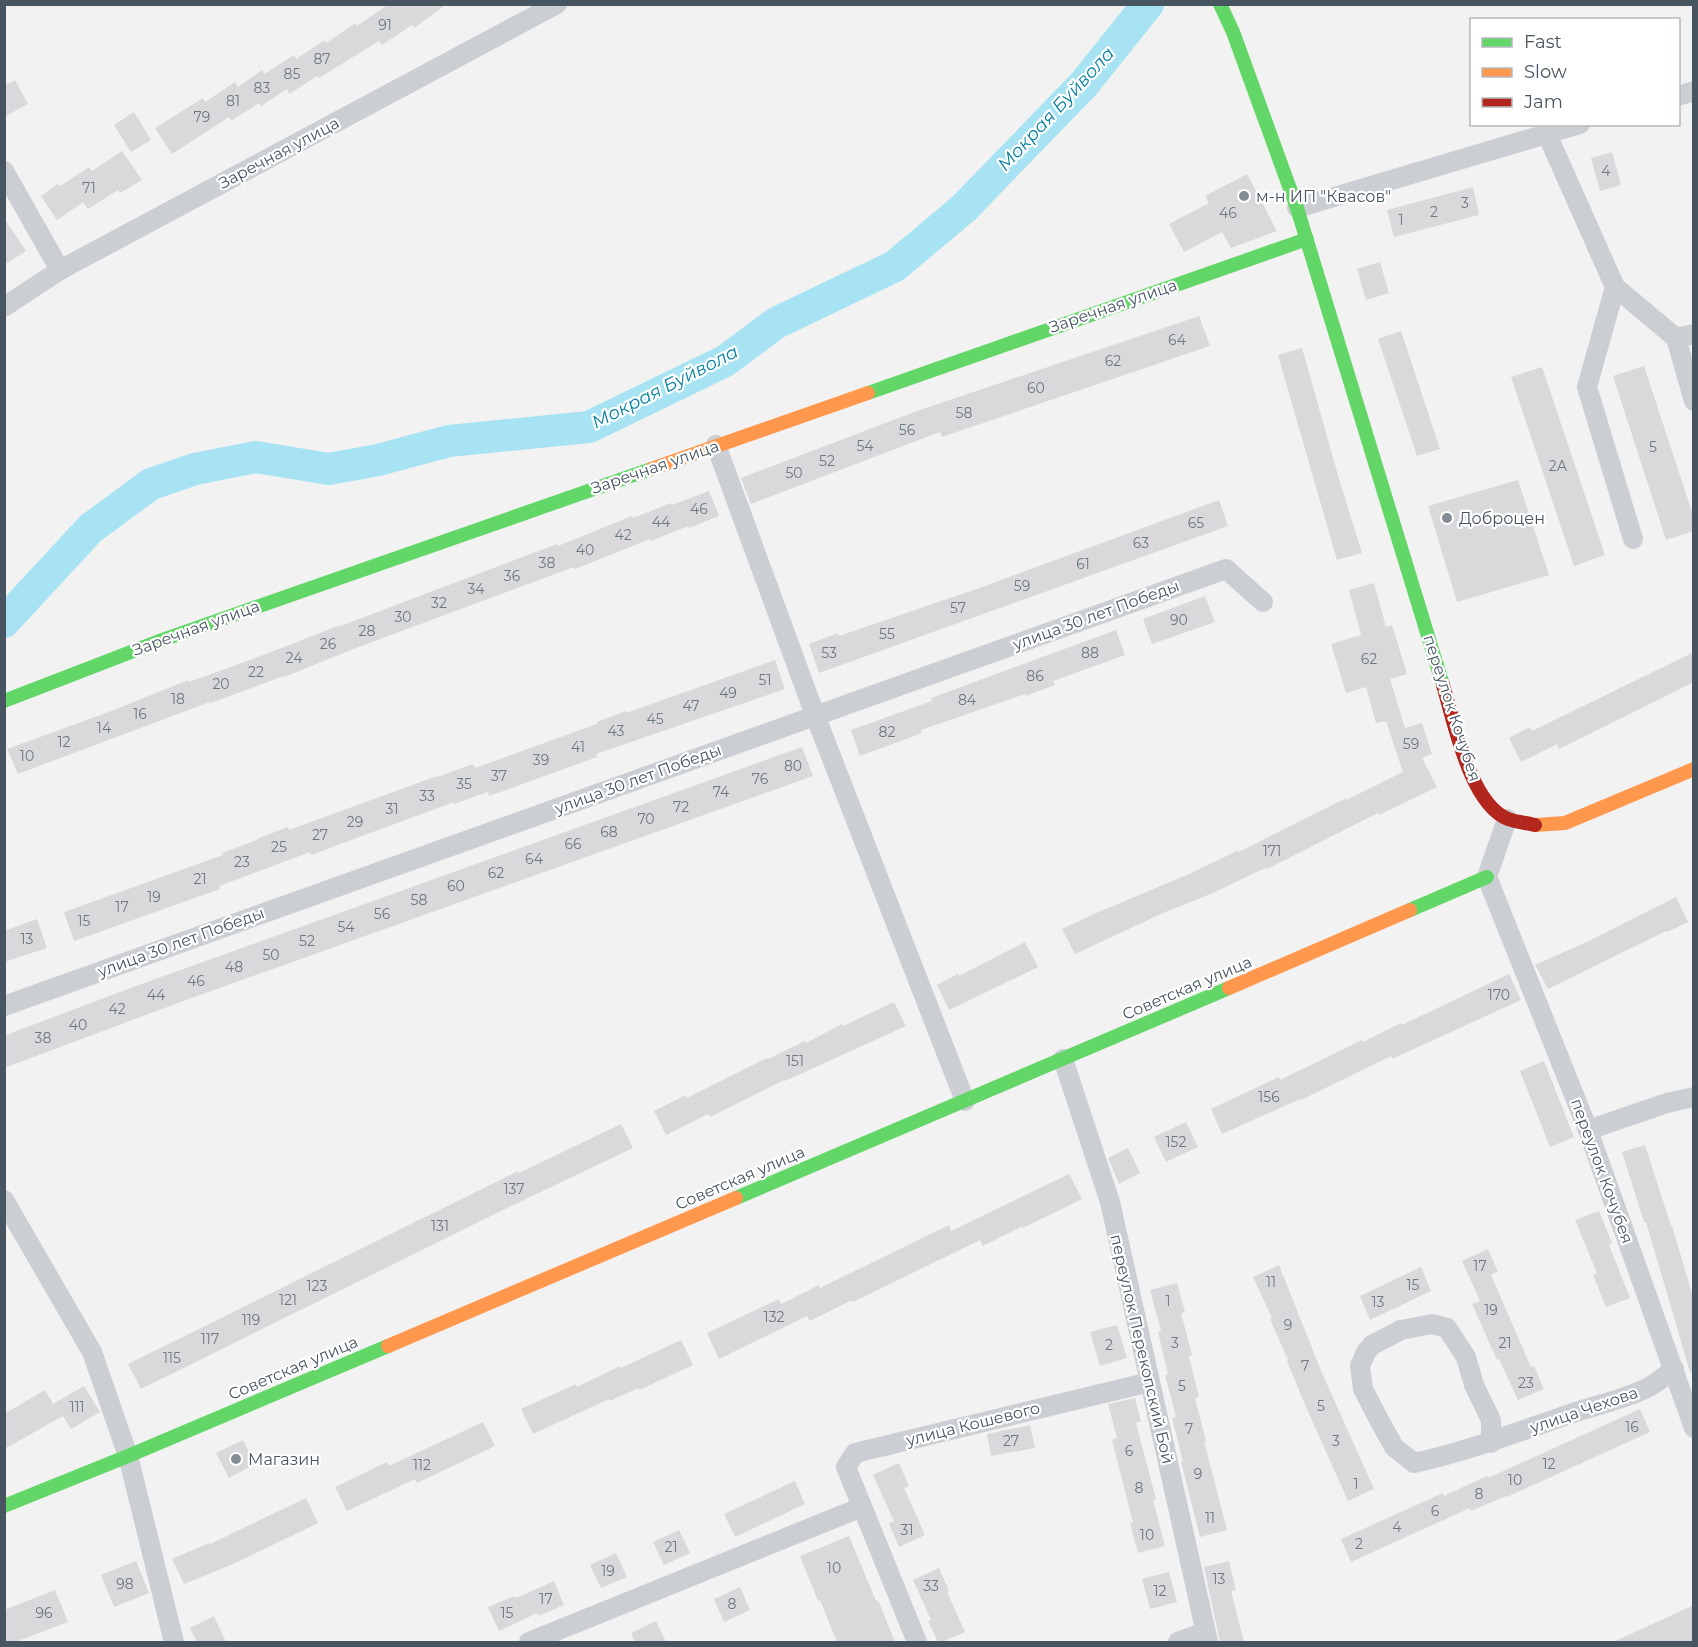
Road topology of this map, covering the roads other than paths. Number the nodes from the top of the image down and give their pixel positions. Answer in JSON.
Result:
{"nodes":[{"id":1,"x":557,"y":4,"type":"edge"},
{"id":2,"x":1220,"y":4,"type":"edge"},
{"id":3,"x":1573,"y":126,"type":"edge"},
{"id":4,"x":1547,"y":134,"type":"junction"},
{"id":5,"x":4,"y":171,"type":"edge"},
{"id":6,"x":1298,"y":208,"type":"junction"},
{"id":7,"x":1307,"y":238,"type":"junction"},
{"id":8,"x":60,"y":270,"type":"junction"},
{"id":9,"x":1615,"y":287,"type":"junction"},
{"id":10,"x":4,"y":307,"type":"edge"},
{"id":11,"x":1684,"y":336,"type":"edge"},
{"id":12,"x":1694,"y":401,"type":"edge"},
{"id":13,"x":716,"y":446,"type":"junction"},
{"id":14,"x":1633,"y":539,"type":"dead end"},
{"id":15,"x":1263,"y":602,"type":"dead end"},
{"id":16,"x":4,"y":701,"type":"edge"},
{"id":17,"x":815,"y":715,"type":"junction"},
{"id":18,"x":1694,"y":769,"type":"edge"},
{"id":19,"x":1507,"y":819,"type":"junction"},
{"id":20,"x":1487,"y":877,"type":"junction"},
{"id":21,"x":4,"y":1006,"type":"edge"},
{"id":22,"x":1064,"y":1059,"type":"junction"},
{"id":23,"x":1694,"y":1097,"type":"edge"},
{"id":24,"x":965,"y":1101,"type":"junction"},
{"id":25,"x":1588,"y":1130,"type":"junction"},
{"id":26,"x":4,"y":1200,"type":"edge"},
{"id":27,"x":1674,"y":1370,"type":"junction"},
{"id":28,"x":1150,"y":1382,"type":"junction"},
{"id":29,"x":1692,"y":1418,"type":"edge"},
{"id":30,"x":1491,"y":1443,"type":"junction"},
{"id":31,"x":128,"y":1456,"type":"junction"},
{"id":32,"x":4,"y":1506,"type":"edge"},
{"id":33,"x":862,"y":1507,"type":"junction"},
{"id":34,"x":1207,"y":1637,"type":"edge"},
{"id":35,"x":174,"y":1642,"type":"edge"},
{"id":36,"x":529,"y":1642,"type":"edge"},
{"id":37,"x":917,"y":1642,"type":"edge"},
{"id":38,"x":1178,"y":1642,"type":"edge"}],
"edges":[{"from":1,"to":8,"type":"street","name":"Заречная улица"},
{"from":2,"to":6,"type":"street","name":"переулок Кочубея"},
{"from":3,"to":4,"type":"street"},
{"from":4,"to":6,"type":"street"},
{"from":4,"to":9,"type":"street"},
{"from":5,"to":8,"type":"street"},
{"from":6,"to":7,"type":"street","name":"переулок Кочубея"},
{"from":7,"to":13,"type":"street","name":"Заречная улица"},
{"from":7,"to":19,"type":"street","name":"переулок Кочубея"},
{"from":8,"to":10,"type":"street","name":"Заречная улица"},
{"from":9,"to":11,"type":"street"},
{"from":9,"to":14,"type":"street"},
{"from":11,"to":12,"type":"street"},
{"from":13,"to":16,"type":"street","name":"Заречная улица"},
{"from":13,"to":17,"type":"street"},
{"from":15,"to":17,"type":"street","name":"улица 30 лет Победы"},
{"from":17,"to":21,"type":"street","name":"улица 30 лет Победы"},
{"from":17,"to":24,"type":"street"},
{"from":18,"to":19,"type":"street"},
{"from":19,"to":20,"type":"street"},
{"from":20,"to":22,"type":"street","name":"Советская улица"},
{"from":20,"to":25,"type":"street","name":"переулок Кочубея"},
{"from":22,"to":24,"type":"street","name":"Советская улица"},
{"from":22,"to":28,"type":"street","name":"переулок Перекопский Бой"},
{"from":23,"to":25,"type":"street"},
{"from":24,"to":31,"type":"street","name":"Советская улица"},
{"from":25,"to":27,"type":"street","name":"переулок Кочубея"},
{"from":26,"to":31,"type":"street"},
{"from":27,"to":29,"type":"street","name":"переулок Кочубея"},
{"from":27,"to":30,"type":"street","name":"улица Чехова"},
{"from":28,"to":33,"type":"street","name":"улица Кошевого"},
{"from":28,"to":34,"type":"street","name":"переулок Перекопский Бой"},
{"from":30,"to":30,"type":"street","name":"улица Чехова"},
{"from":31,"to":32,"type":"street","name":"Советская улица"},
{"from":31,"to":35,"type":"street"},
{"from":33,"to":36,"type":"street"},
{"from":33,"to":37,"type":"street","name":"улица Кошевого"},
{"from":34,"to":38,"type":"street"}]}
